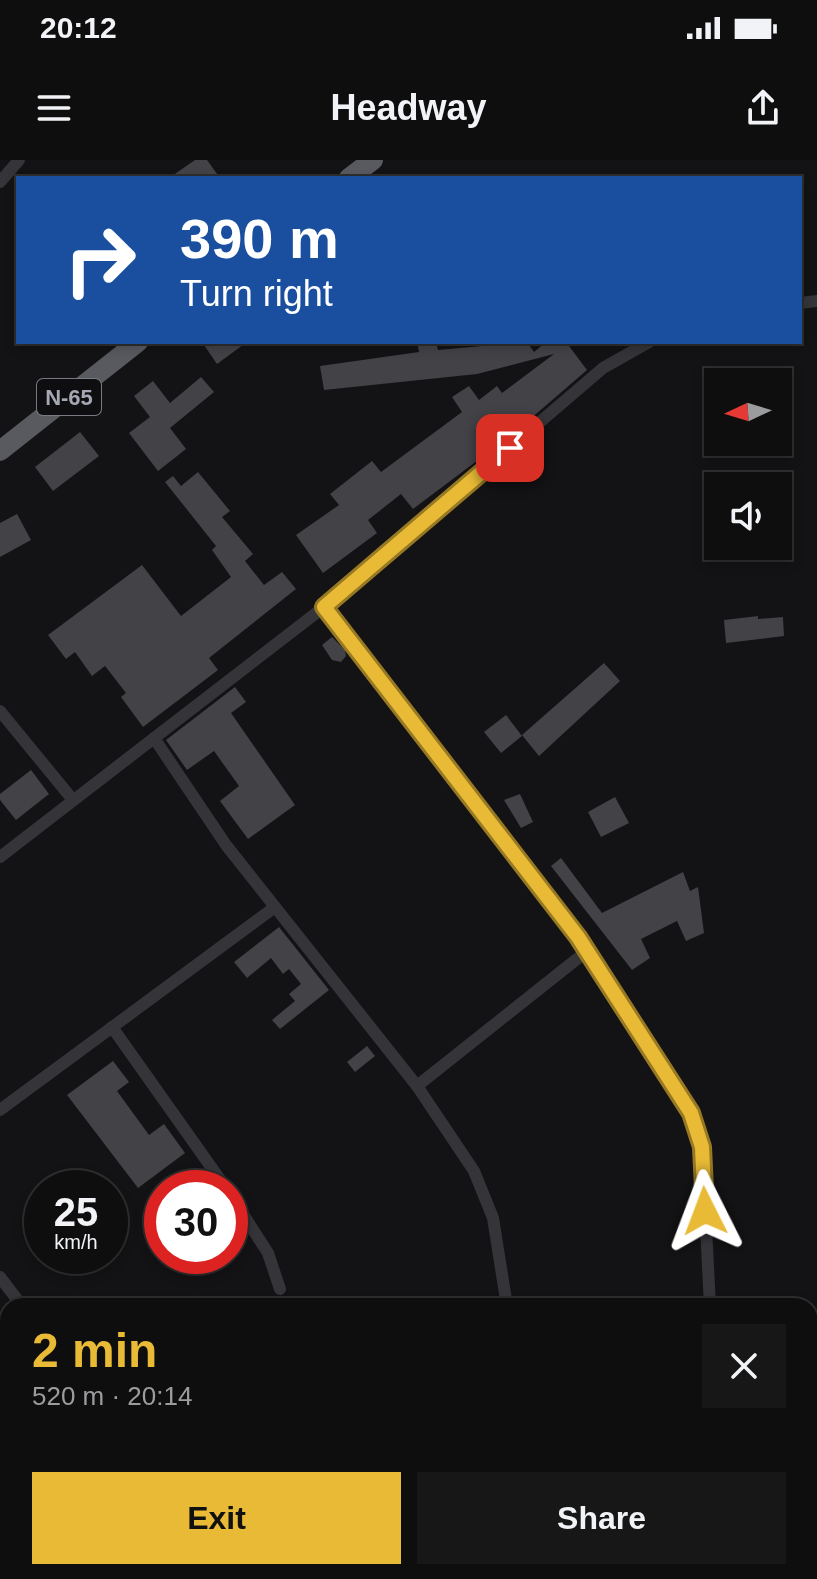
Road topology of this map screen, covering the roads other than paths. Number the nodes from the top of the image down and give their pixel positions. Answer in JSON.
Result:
{"nodes":[{"id":1,"x":19,"y":160,"type":"edge"},
{"id":2,"x":373,"y":160,"type":"edge"},
{"id":3,"x":352,"y":176,"type":"edge"},
{"id":4,"x":0,"y":182,"type":"edge"},
{"id":5,"x":135,"y":344,"type":"edge"},
{"id":6,"x":645,"y":344,"type":"edge"},
{"id":7,"x":0,"y":451,"type":"edge"},
{"id":8,"x":324,"y":607,"type":"junction"},
{"id":9,"x":0,"y":711,"type":"edge"},
{"id":10,"x":154,"y":738,"type":"junction"},
{"id":11,"x":73,"y":800,"type":"junction"},
{"id":12,"x":0,"y":857,"type":"edge"},
{"id":13,"x":275,"y":907,"type":"junction"},
{"id":14,"x":587,"y":951,"type":"junction"},
{"id":15,"x":112,"y":1027,"type":"junction"},
{"id":16,"x":417,"y":1086,"type":"junction"},
{"id":17,"x":0,"y":1110,"type":"edge"},
{"id":18,"x":213,"y":1170,"type":"edge"},
{"id":19,"x":248,"y":1222,"type":"edge"},
{"id":20,"x":0,"y":1277,"type":"edge"},
{"id":21,"x":280,"y":1289,"type":"dead end"},
{"id":22,"x":16,"y":1298,"type":"edge"},
{"id":23,"x":506,"y":1298,"type":"edge"},
{"id":24,"x":710,"y":1298,"type":"edge"}],
"edges":[{"from":1,"to":4,"type":"street"},
{"from":2,"to":3,"type":"highway"},
{"from":5,"to":7,"type":"highway","number":"N-65"},
{"from":6,"to":8,"type":"street"},
{"from":8,"to":10,"type":"street"},
{"from":8,"to":14,"type":"street"},
{"from":9,"to":11,"type":"street"},
{"from":10,"to":11,"type":"street"},
{"from":10,"to":13,"type":"street"},
{"from":11,"to":12,"type":"street"},
{"from":13,"to":15,"type":"street"},
{"from":13,"to":16,"type":"street"},
{"from":14,"to":16,"type":"street"},
{"from":14,"to":24,"type":"street"},
{"from":15,"to":17,"type":"street"},
{"from":15,"to":18,"type":"street"},
{"from":16,"to":23,"type":"street"},
{"from":19,"to":21,"type":"street"},
{"from":20,"to":22,"type":"street"}]}
